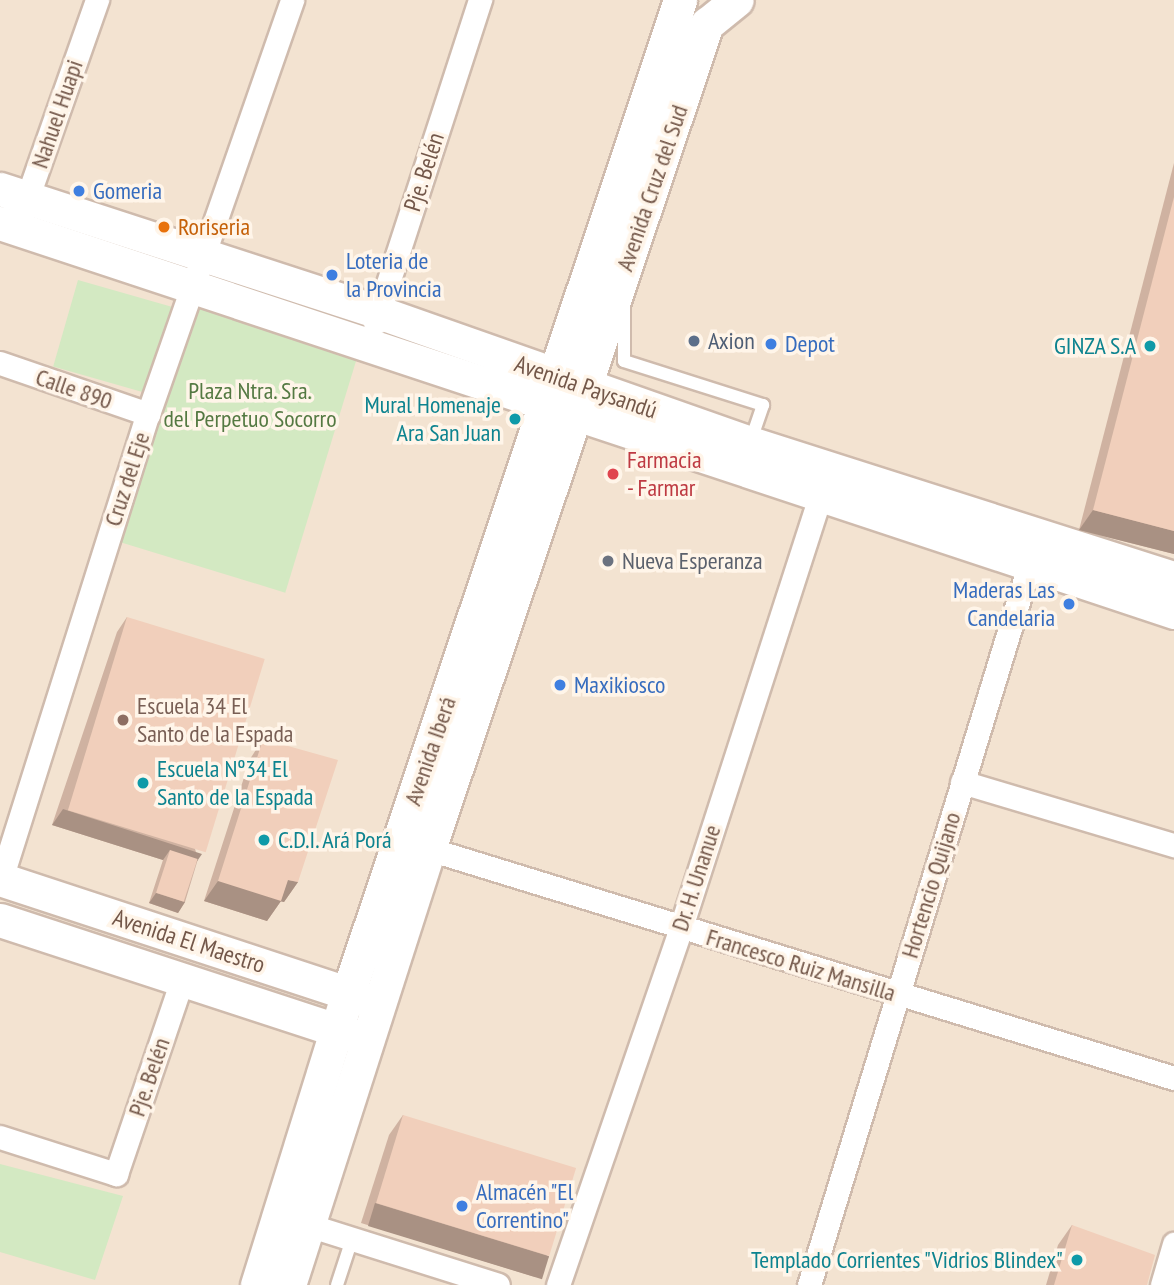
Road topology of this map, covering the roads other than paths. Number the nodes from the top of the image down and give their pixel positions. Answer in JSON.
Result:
{"nodes":[{"id":1,"x":97,"y":0,"type":"edge"},
{"id":2,"x":292,"y":0,"type":"edge"},
{"id":3,"x":480,"y":0,"type":"edge"},
{"id":4,"x":680,"y":0,"type":"edge"},
{"id":5,"x":737,"y":0,"type":"edge"},
{"id":6,"x":14,"y":194,"type":"edge"},
{"id":7,"x":8,"y":226,"type":"edge"},
{"id":8,"x":197,"y":271,"type":"junction"},
{"id":9,"x":624,"y":272,"type":"junction"},
{"id":10,"x":373,"y":328,"type":"junction"},
{"id":11,"x":0,"y":363,"type":"edge"},
{"id":12,"x":564,"y":397,"type":"junction"},
{"id":13,"x":148,"y":414,"type":"junction"},
{"id":14,"x":750,"y":443,"type":"junction"},
{"id":15,"x":824,"y":483,"type":"junction"},
{"id":16,"x":1029,"y":566,"type":"junction"},
{"id":17,"x":1174,"y":578,"type":"edge"},
{"id":18,"x":1174,"y":612,"type":"edge"},
{"id":19,"x":962,"y":782,"type":"junction"},
{"id":20,"x":1174,"y":845,"type":"edge"},
{"id":21,"x":429,"y":849,"type":"junction"},
{"id":22,"x":0,"y":880,"type":"edge"},
{"id":23,"x":0,"y":920,"type":"edge"},
{"id":24,"x":681,"y":927,"type":"junction"},
{"id":25,"x":182,"y":980,"type":"junction"},
{"id":26,"x":898,"y":995,"type":"junction"},
{"id":27,"x":363,"y":998,"type":"junction"},
{"id":28,"x":352,"y":1035,"type":"junction"},
{"id":29,"x":1174,"y":1079,"type":"edge"},
{"id":30,"x":0,"y":1137,"type":"edge"},
{"id":31,"x":308,"y":1225,"type":"junction"},
{"id":32,"x":352,"y":1239,"type":"junction"},
{"id":33,"x":1174,"y":1244,"type":"edge"},
{"id":34,"x":257,"y":1285,"type":"edge"},
{"id":35,"x":289,"y":1285,"type":"edge"},
{"id":36,"x":337,"y":1285,"type":"edge"},
{"id":37,"x":498,"y":1285,"type":"edge"},
{"id":38,"x":558,"y":1285,"type":"edge"},
{"id":39,"x":809,"y":1285,"type":"edge"},
{"id":40,"x":1162,"y":1285,"type":"edge"}],
"edges":[{"from":1,"to":6,"type":"street","name":"Nahuel Huapi"},
{"from":2,"to":8,"type":"street","name":"Cruz del Eje"},
{"from":3,"to":10,"type":"street","name":"Pje. Belén"},
{"from":4,"to":12,"type":"main road","name":"Avenida Cruz del Sud"},
{"from":5,"to":9,"type":"main road","name":"Avenida Cruz del Sud"},
{"from":6,"to":7,"type":"street","name":"Nahuel Huapi"},
{"from":6,"to":8,"type":"main road","name":"Avenida Paysandú"},
{"from":7,"to":8,"type":"main road","name":"Avenida Paysandú"},
{"from":8,"to":10,"type":"main road","name":"Avenida Paysandú"},
{"from":8,"to":13,"type":"street","name":"Cruz del Eje"},
{"from":9,"to":12,"type":"main road","name":"Avenida Cruz del Sud"},
{"from":9,"to":14,"type":"lane"},
{"from":10,"to":12,"type":"main road","name":"Avenida Paysandú"},
{"from":11,"to":13,"type":"street","name":"Calle 890"},
{"from":12,"to":14,"type":"main road","name":"Avenida Paysandú"},
{"from":12,"to":15,"type":"main road","name":"Avenida Paysandú"},
{"from":12,"to":21,"type":"main road","name":"Avenida Iberá"},
{"from":12,"to":27,"type":"main road","name":"Avenida Iberá"},
{"from":13,"to":22,"type":"street","name":"Cruz del Eje"},
{"from":14,"to":15,"type":"main road","name":"Avenida Paysandú"},
{"from":15,"to":16,"type":"main road","name":"Avenida Paysandú"},
{"from":15,"to":17,"type":"main road","name":"Avenida Paysandú"},
{"from":15,"to":24,"type":"street","name":"Dr. H. Unanue"},
{"from":16,"to":18,"type":"main road","name":"Avenida Paysandú"},
{"from":16,"to":19,"type":"street","name":"Hortencio Quijano"},
{"from":19,"to":20,"type":"street"},
{"from":19,"to":26,"type":"street","name":"Hortencio Quijano"},
{"from":21,"to":24,"type":"street","name":"Francesco Ruiz Mansilla"},
{"from":21,"to":27,"type":"main road","name":"Avenida Iberá"},
{"from":22,"to":27,"type":"main road","name":"Avenida El Maestro"},
{"from":23,"to":25,"type":"main road","name":"Avenida El Maestro"},
{"from":24,"to":26,"type":"street","name":"Francesco Ruiz Mansilla"},
{"from":24,"to":38,"type":"street","name":"Dr. H. Unanue"},
{"from":25,"to":28,"type":"main road","name":"Avenida El Maestro"},
{"from":25,"to":30,"type":"street","name":"Pje. Belén"},
{"from":26,"to":29,"type":"street","name":"Francesco Ruiz Mansilla"},
{"from":26,"to":39,"type":"street","name":"Hortencio Quijano"},
{"from":27,"to":28,"type":"main road","name":"Avenida Iberá"},
{"from":28,"to":31,"type":"main road","name":"Avenida Iberá"},
{"from":28,"to":34,"type":"main road","name":"Avenida Iberá"},
{"from":31,"to":32,"type":"street"},
{"from":31,"to":35,"type":"main road","name":"Avenida Iberá"},
{"from":32,"to":36,"type":"lane"},
{"from":32,"to":37,"type":"street"},
{"from":33,"to":40,"type":"street"}]}
